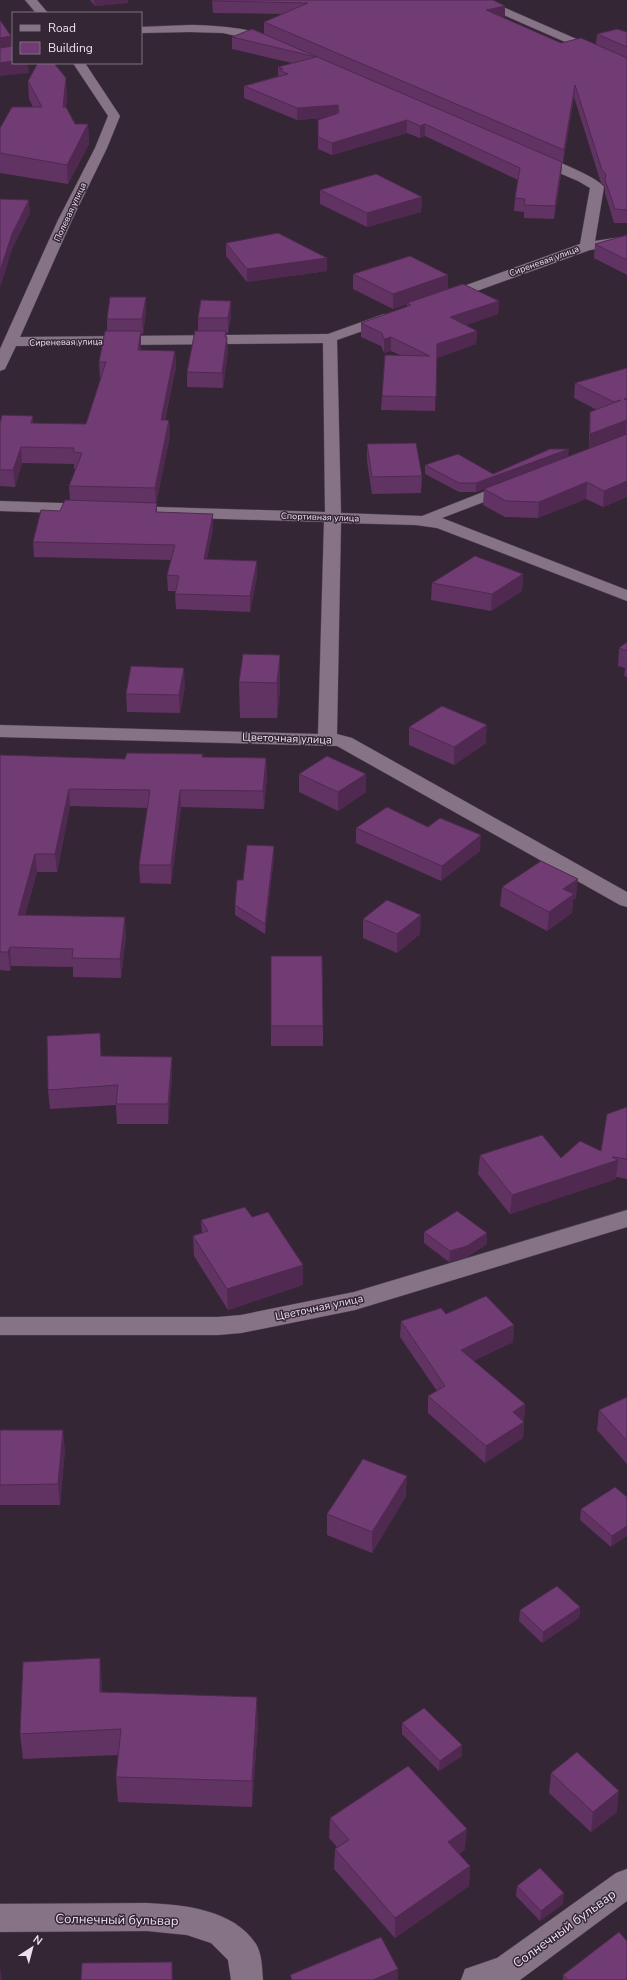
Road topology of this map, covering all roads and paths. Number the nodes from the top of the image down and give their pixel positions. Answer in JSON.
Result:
{"nodes":[{"id":1,"x":32,"y":0,"type":"edge"},
{"id":2,"x":478,"y":0,"type":"edge"},
{"id":3,"x":41,"y":12,"type":"edge"},
{"id":4,"x":142,"y":30,"type":"edge"},
{"id":5,"x":278,"y":45,"type":"edge"},
{"id":6,"x":80,"y":64,"type":"edge"},
{"id":7,"x":627,"y":65,"type":"edge"},
{"id":8,"x":525,"y":153,"type":"edge"},
{"id":9,"x":627,"y":240,"type":"edge"},
{"id":10,"x":587,"y":246,"type":"junction"},
{"id":11,"x":433,"y":301,"type":"edge"},
{"id":12,"x":404,"y":312,"type":"edge"},
{"id":13,"x":330,"y":338,"type":"junction"},
{"id":14,"x":4,"y":355,"type":"edge"},
{"id":15,"x":524,"y":481,"type":"edge"},
{"id":16,"x":0,"y":506,"type":"edge"},
{"id":17,"x":333,"y":518,"type":"junction"},
{"id":18,"x":425,"y":521,"type":"junction"},
{"id":19,"x":627,"y":596,"type":"edge"},
{"id":20,"x":0,"y":730,"type":"edge"},
{"id":21,"x":327,"y":739,"type":"junction"},
{"id":22,"x":627,"y":901,"type":"edge"},
{"id":23,"x":627,"y":1218,"type":"edge"},
{"id":24,"x":0,"y":1326,"type":"edge"},
{"id":25,"x":627,"y":1883,"type":"edge"},
{"id":26,"x":0,"y":1918,"type":"edge"},
{"id":27,"x":247,"y":1980,"type":"edge"},
{"id":28,"x":477,"y":1980,"type":"edge"}],
"edges":[{"from":1,"to":3,"type":"street"},
{"from":2,"to":7,"type":"street"},
{"from":4,"to":5,"type":"street"},
{"from":6,"to":14,"type":"street","name":"Полевая улица"},
{"from":8,"to":10,"type":"street","name":"Сиреневая улица"},
{"from":9,"to":10,"type":"street"},
{"from":10,"to":11,"type":"street","name":"Сиреневая улица"},
{"from":12,"to":13,"type":"street","name":"Сиреневая улица"},
{"from":13,"to":14,"type":"street","name":"Сиреневая улица"},
{"from":13,"to":17,"type":"street"},
{"from":15,"to":18,"type":"street"},
{"from":16,"to":17,"type":"street","name":"Спортивная улица"},
{"from":17,"to":18,"type":"street","name":"Спортивная улица"},
{"from":17,"to":21,"type":"street"},
{"from":18,"to":19,"type":"street","name":"Спортивная улица"},
{"from":20,"to":21,"type":"street","name":"Цветочная улица"},
{"from":21,"to":22,"type":"street","name":"Цветочная улица"},
{"from":23,"to":24,"type":"street","name":"Цветочная улица"},
{"from":25,"to":28,"type":"street","name":"Солнечный бульвар"},
{"from":26,"to":27,"type":"street","name":"Солнечный бульвар"}]}
